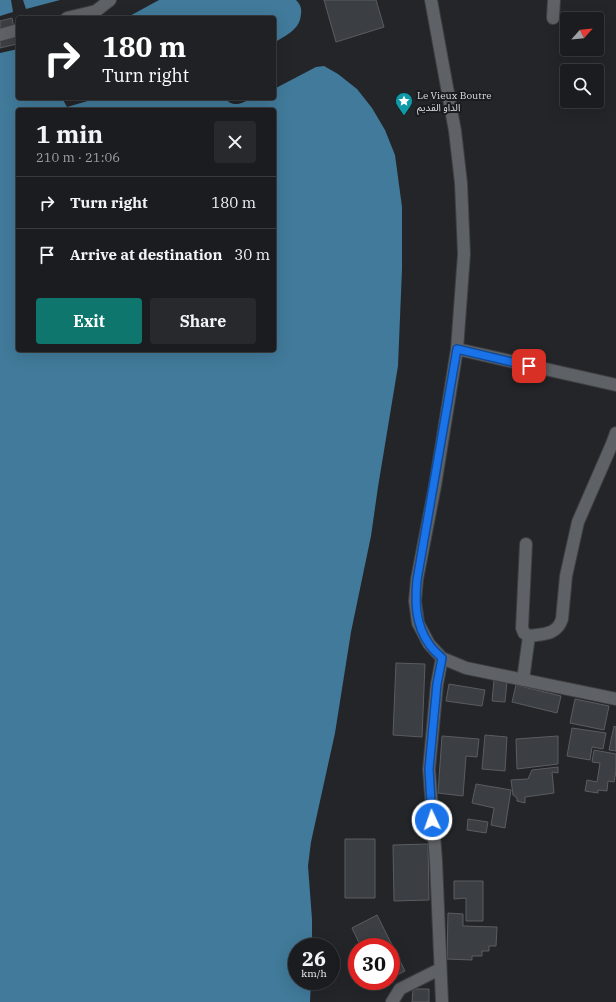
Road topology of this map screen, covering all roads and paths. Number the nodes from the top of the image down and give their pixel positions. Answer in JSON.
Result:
{"nodes":[{"id":1,"x":110,"y":0,"type":"edge"},
{"id":2,"x":431,"y":0,"type":"edge"},
{"id":3,"x":554,"y":0,"type":"edge"},
{"id":4,"x":74,"y":16,"type":"edge"},
{"id":5,"x":554,"y":18,"type":"dead end"},
{"id":6,"x":16,"y":31,"type":"edge"},
{"id":7,"x":0,"y":35,"type":"edge"},
{"id":8,"x":457,"y":349,"type":"junction"},
{"id":9,"x":616,"y":385,"type":"edge"},
{"id":10,"x":616,"y":433,"type":"edge"},
{"id":11,"x":526,"y":544,"type":"dead end"},
{"id":12,"x":529,"y":636,"type":"junction"},
{"id":13,"x":442,"y":658,"type":"junction"},
{"id":14,"x":523,"y":680,"type":"junction"},
{"id":15,"x":616,"y":699,"type":"edge"},
{"id":16,"x":440,"y":969,"type":"junction"},
{"id":17,"x":392,"y":1002,"type":"edge"},
{"id":18,"x":442,"y":1002,"type":"edge"}],
"edges":[{"from":1,"to":4,"type":"street"},
{"from":2,"to":8,"type":"street"},
{"from":3,"to":5,"type":"street"},
{"from":6,"to":7,"type":"street"},
{"from":8,"to":9,"type":"street"},
{"from":8,"to":13,"type":"street"},
{"from":10,"to":12,"type":"street"},
{"from":11,"to":12,"type":"street"},
{"from":12,"to":14,"type":"street"},
{"from":13,"to":14,"type":"street"},
{"from":13,"to":16,"type":"street"},
{"from":14,"to":15,"type":"street"},
{"from":16,"to":17,"type":"street"},
{"from":16,"to":18,"type":"street"}]}
